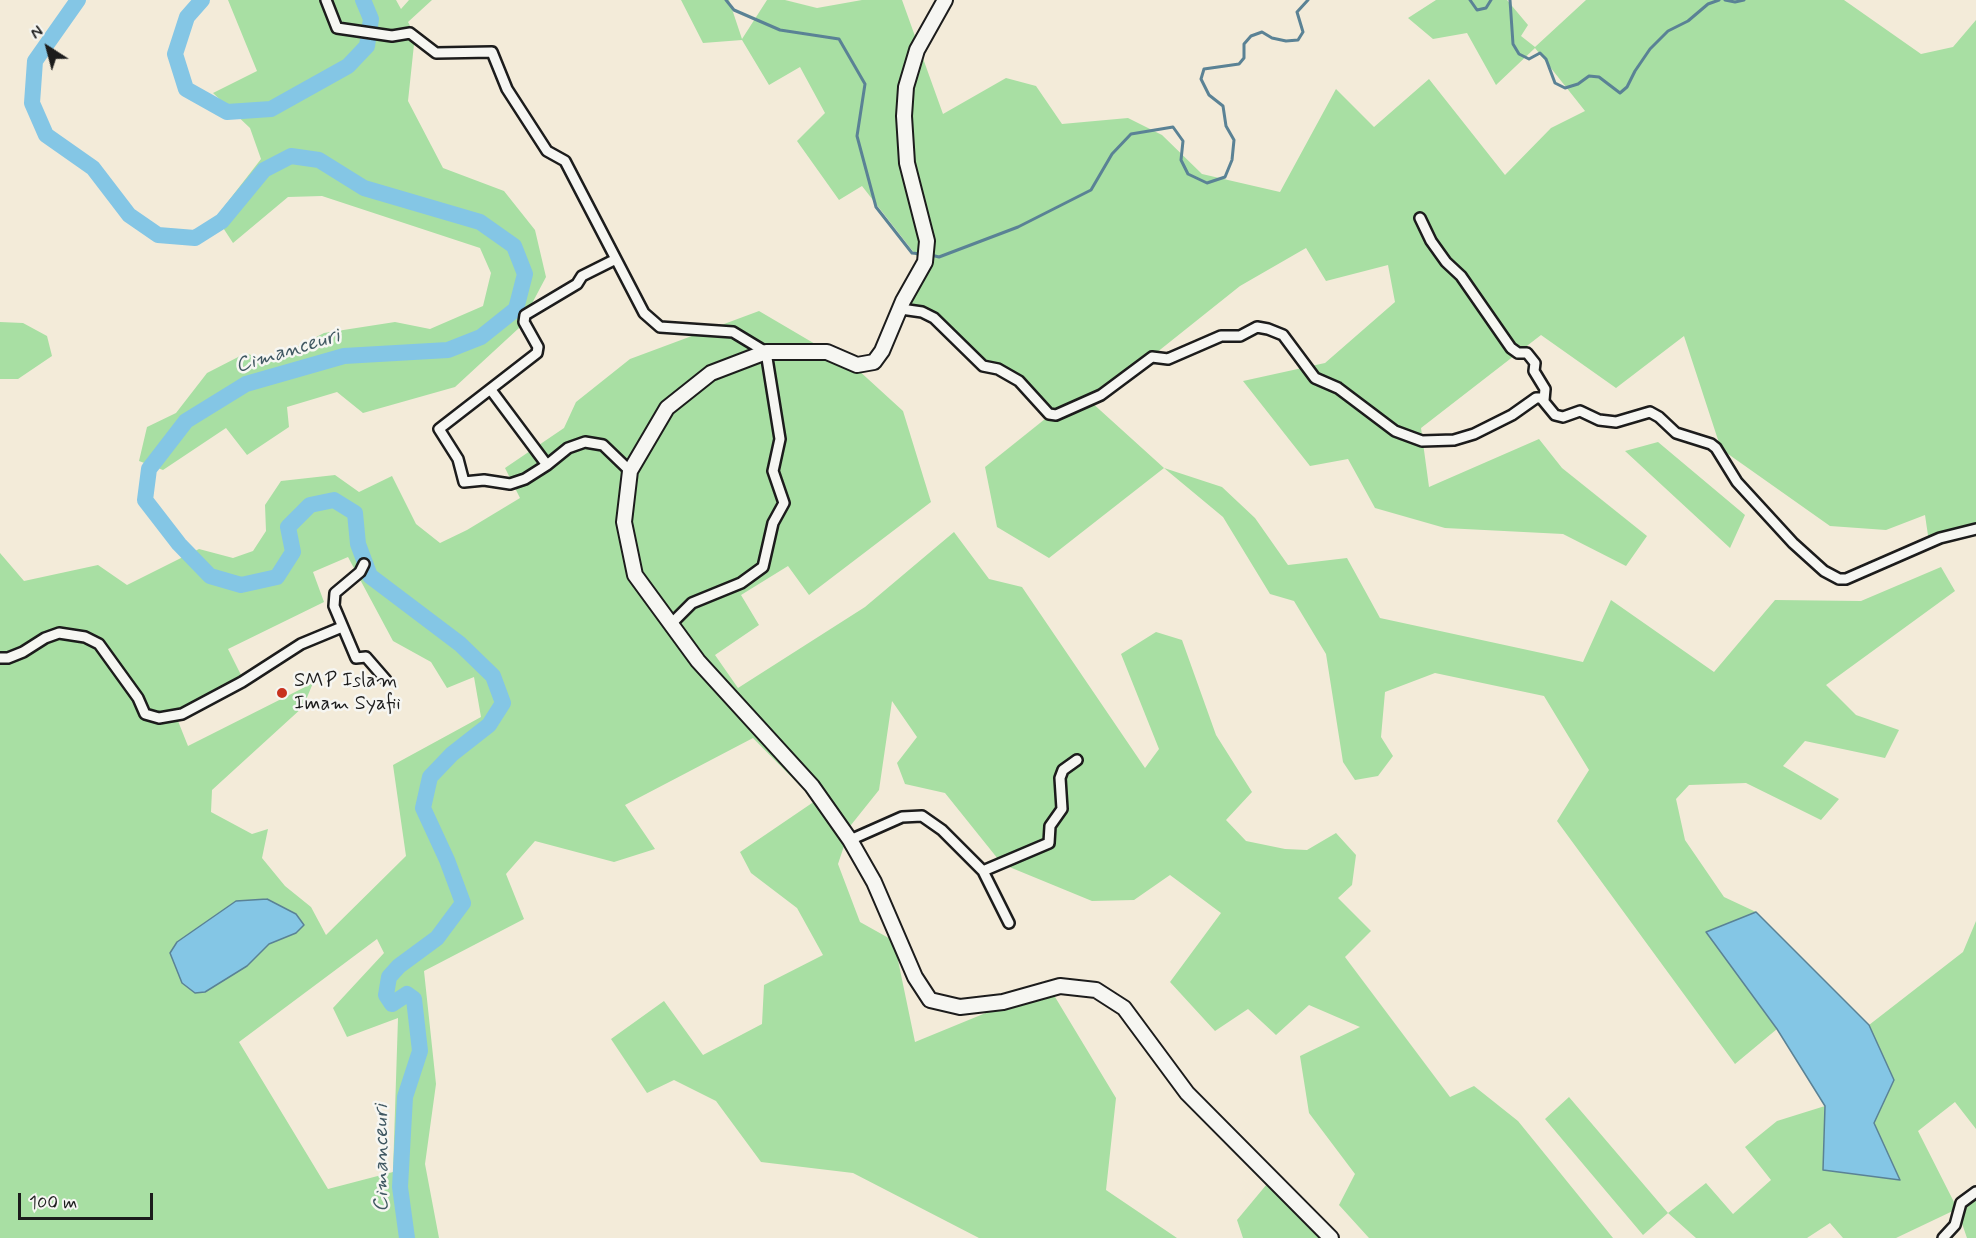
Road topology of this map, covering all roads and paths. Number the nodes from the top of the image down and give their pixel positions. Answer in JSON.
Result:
{"nodes":[{"id":1,"x":326,"y":0,"type":"edge"},
{"id":2,"x":945,"y":0,"type":"edge"},
{"id":3,"x":1420,"y":218,"type":"dead end"},
{"id":4,"x":614,"y":260,"type":"junction"},
{"id":5,"x":901,"y":309,"type":"junction"},
{"id":6,"x":766,"y":352,"type":"junction"},
{"id":7,"x":490,"y":390,"type":"junction"},
{"id":8,"x":1544,"y":400,"type":"junction"},
{"id":9,"x":548,"y":465,"type":"junction"},
{"id":10,"x":630,"y":471,"type":"junction"},
{"id":11,"x":1976,"y":530,"type":"edge"},
{"id":12,"x":364,"y":564,"type":"dead end"},
{"id":13,"x":671,"y":624,"type":"junction"},
{"id":14,"x":342,"y":627,"type":"junction"},
{"id":15,"x":0,"y":658,"type":"edge"},
{"id":16,"x":386,"y":680,"type":"dead end"},
{"id":17,"x":1077,"y":760,"type":"dead end"},
{"id":18,"x":850,"y":840,"type":"junction"},
{"id":19,"x":983,"y":871,"type":"junction"},
{"id":20,"x":1009,"y":923,"type":"dead end"},
{"id":21,"x":1976,"y":1192,"type":"edge"},
{"id":22,"x":1331,"y":1238,"type":"edge"},
{"id":23,"x":1943,"y":1238,"type":"edge"}],
"edges":[{"from":1,"to":4,"type":"street"},
{"from":2,"to":5,"type":"street"},
{"from":3,"to":8,"type":"street"},
{"from":4,"to":6,"type":"street"},
{"from":4,"to":7,"type":"street"},
{"from":5,"to":6,"type":"street"},
{"from":5,"to":8,"type":"street"},
{"from":6,"to":10,"type":"street"},
{"from":6,"to":13,"type":"street"},
{"from":7,"to":9,"type":"street"},
{"from":7,"to":9,"type":"street"},
{"from":8,"to":11,"type":"street"},
{"from":9,"to":10,"type":"street"},
{"from":10,"to":13,"type":"street"},
{"from":12,"to":14,"type":"street"},
{"from":13,"to":18,"type":"street"},
{"from":14,"to":15,"type":"street"},
{"from":14,"to":16,"type":"street"},
{"from":17,"to":19,"type":"street"},
{"from":18,"to":19,"type":"street"},
{"from":18,"to":22,"type":"street"},
{"from":19,"to":20,"type":"street"},
{"from":21,"to":23,"type":"street"}]}
